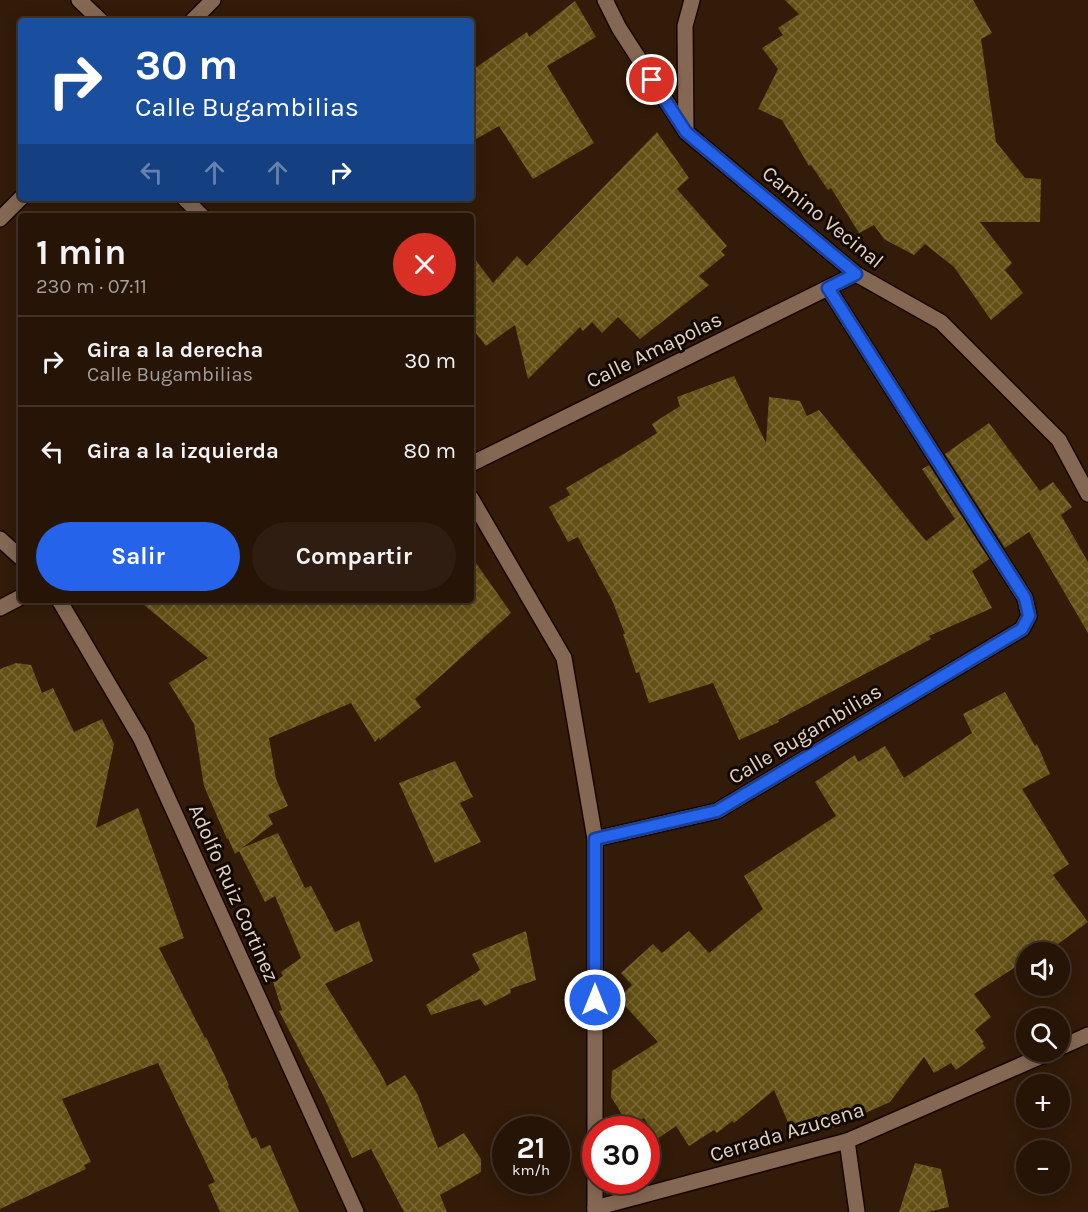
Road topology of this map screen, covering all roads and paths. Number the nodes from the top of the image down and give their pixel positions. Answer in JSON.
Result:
{"nodes":[{"id":1,"x":79,"y":0,"type":"edge"},
{"id":2,"x":213,"y":0,"type":"edge"},
{"id":3,"x":605,"y":0,"type":"edge"},
{"id":4,"x":692,"y":0,"type":"edge"},
{"id":5,"x":98,"y":18,"type":"edge"},
{"id":6,"x":195,"y":18,"type":"edge"},
{"id":7,"x":686,"y":132,"type":"junction"},
{"id":8,"x":18,"y":201,"type":"edge"},
{"id":9,"x":187,"y":201,"type":"edge"},
{"id":10,"x":199,"y":213,"type":"edge"},
{"id":11,"x":0,"y":219,"type":"edge"},
{"id":12,"x":856,"y":274,"type":"junction"},
{"id":13,"x":828,"y":288,"type":"junction"},
{"id":14,"x":474,"y":463,"type":"edge"},
{"id":15,"x":1088,"y":494,"type":"edge"},
{"id":16,"x":474,"y":503,"type":"edge"},
{"id":17,"x":0,"y":539,"type":"edge"},
{"id":18,"x":18,"y":555,"type":"edge"},
{"id":19,"x":18,"y":599,"type":"edge"},
{"id":20,"x":61,"y":603,"type":"edge"},
{"id":21,"x":0,"y":608,"type":"edge"},
{"id":22,"x":595,"y":839,"type":"junction"},
{"id":23,"x":1088,"y":1035,"type":"edge"},
{"id":24,"x":1070,"y":1043,"type":"edge"},
{"id":25,"x":1028,"y":1062,"type":"edge"},
{"id":26,"x":847,"y":1141,"type":"junction"},
{"id":27,"x":595,"y":1210,"type":"edge"},
{"id":28,"x":356,"y":1212,"type":"edge"},
{"id":29,"x":857,"y":1212,"type":"edge"}],
"edges":[{"from":1,"to":5,"type":"street"},
{"from":2,"to":6,"type":"street"},
{"from":3,"to":7,"type":"street","name":"Camino Vecinal"},
{"from":4,"to":7,"type":"street"},
{"from":7,"to":12,"type":"street","name":"Camino Vecinal"},
{"from":8,"to":11,"type":"street"},
{"from":9,"to":10,"type":"street"},
{"from":12,"to":13,"type":"street","name":"Calle Amapolas"},
{"from":12,"to":15,"type":"street","name":"Camino Vecinal"},
{"from":13,"to":14,"type":"street","name":"Calle Amapolas"},
{"from":13,"to":22,"type":"street","name":"Calle Bugambilias"},
{"from":16,"to":22,"type":"street"},
{"from":17,"to":18,"type":"street"},
{"from":19,"to":21,"type":"street"},
{"from":20,"to":28,"type":"street","name":"Adolfo Ruiz Cortinez"},
{"from":22,"to":27,"type":"street"},
{"from":23,"to":24,"type":"street"},
{"from":25,"to":26,"type":"street","name":"Cerrada Azucena"},
{"from":26,"to":27,"type":"street","name":"Cerrada Azucena"},
{"from":26,"to":29,"type":"street"}]}
